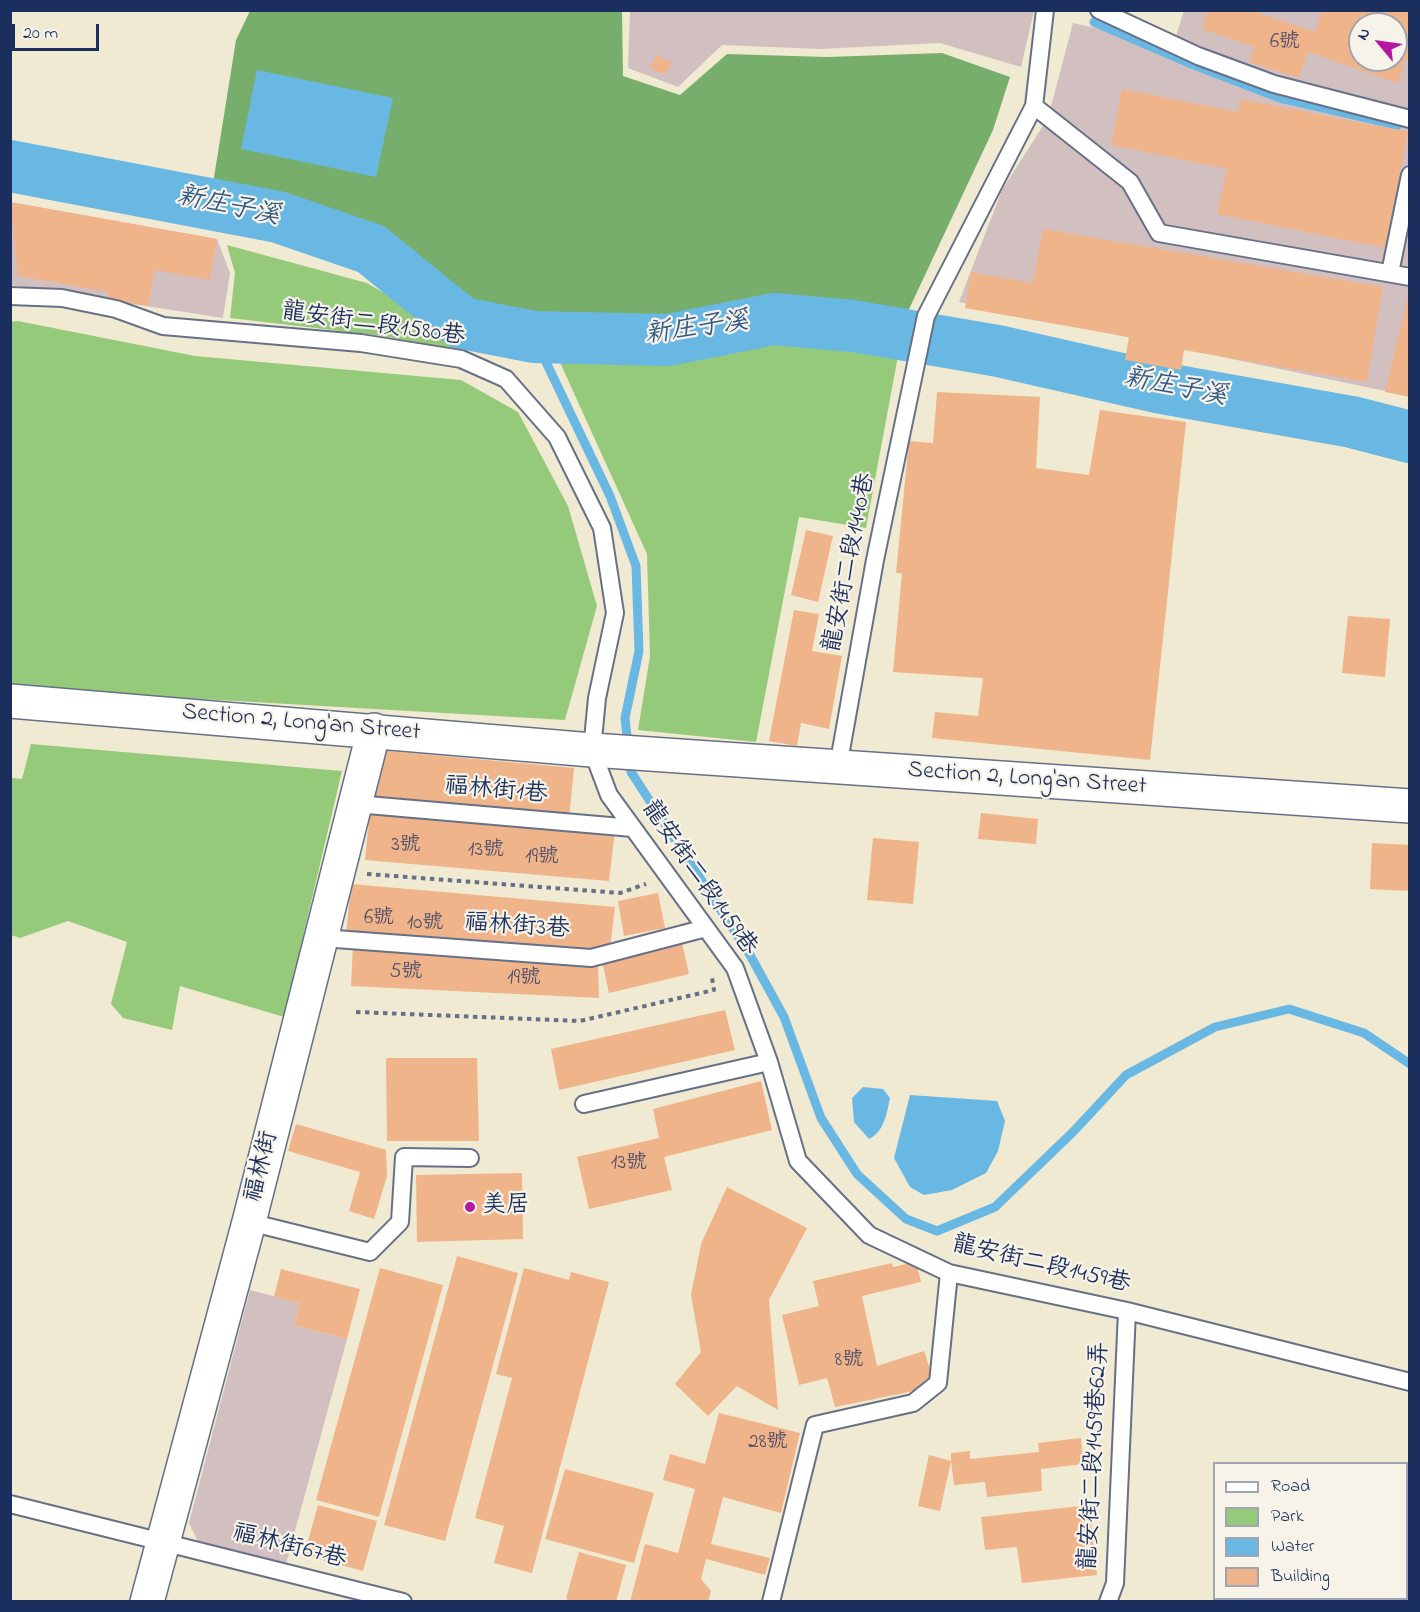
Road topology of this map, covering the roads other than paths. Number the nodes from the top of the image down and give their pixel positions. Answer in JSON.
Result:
{"nodes":[{"id":1,"x":1045,"y":10,"type":"edge"},
{"id":2,"x":1099,"y":10,"type":"edge"},
{"id":3,"x":1034,"y":105,"type":"junction"},
{"id":4,"x":1410,"y":119,"type":"edge"},
{"id":5,"x":1410,"y":175,"type":"edge"},
{"id":6,"x":1390,"y":273,"type":"junction"},
{"id":7,"x":1410,"y":277,"type":"edge"},
{"id":8,"x":10,"y":296,"type":"edge"},
{"id":9,"x":10,"y":701,"type":"edge"},
{"id":10,"x":374,"y":730,"type":"junction"},
{"id":11,"x":592,"y":750,"type":"junction"},
{"id":12,"x":838,"y":767,"type":"junction"},
{"id":13,"x":356,"y":804,"type":"junction"},
{"id":14,"x":1410,"y":806,"type":"edge"},
{"id":15,"x":633,"y":828,"type":"junction"},
{"id":16,"x":706,"y":928,"type":"junction"},
{"id":17,"x":322,"y":938,"type":"junction"},
{"id":18,"x":769,"y":1062,"type":"junction"},
{"id":19,"x":584,"y":1104,"type":"dead end"},
{"id":20,"x":470,"y":1158,"type":"dead end"},
{"id":21,"x":249,"y":1222,"type":"junction"},
{"id":22,"x":949,"y":1273,"type":"junction"},
{"id":23,"x":1127,"y":1311,"type":"junction"},
{"id":24,"x":1410,"y":1382,"type":"edge"},
{"id":25,"x":10,"y":1503,"type":"edge"},
{"id":26,"x":163,"y":1541,"type":"junction"},
{"id":27,"x":147,"y":1602,"type":"edge"},
{"id":28,"x":403,"y":1602,"type":"edge"},
{"id":29,"x":771,"y":1602,"type":"edge"},
{"id":30,"x":1108,"y":1602,"type":"edge"}],
"edges":[{"from":1,"to":3,"type":"lane"},
{"from":2,"to":4,"type":"lane"},
{"from":3,"to":6,"type":"lane"},
{"from":3,"to":12,"type":"lane","name":"龍安街二段1440巷"},
{"from":5,"to":6,"type":"lane"},
{"from":6,"to":7,"type":"lane"},
{"from":8,"to":11,"type":"lane","name":"龍安街二段1580巷"},
{"from":9,"to":10,"type":"street","name":"Section 2, Long'an Street"},
{"from":10,"to":11,"type":"street","name":"Section 2, Long'an Street"},
{"from":10,"to":13,"type":"street","name":"福林街"},
{"from":11,"to":12,"type":"street","name":"Section 2, Long'an Street"},
{"from":11,"to":15,"type":"lane","name":"龍安街二段1459巷"},
{"from":12,"to":14,"type":"street","name":"Section 2, Long'an Street"},
{"from":13,"to":15,"type":"lane","name":"福林街1巷"},
{"from":13,"to":17,"type":"street","name":"福林街"},
{"from":15,"to":16,"type":"lane","name":"龍安街二段1459巷"},
{"from":16,"to":17,"type":"lane","name":"福林街3巷"},
{"from":16,"to":18,"type":"lane","name":"龍安街二段1459巷"},
{"from":17,"to":21,"type":"street","name":"福林街"},
{"from":18,"to":19,"type":"lane"},
{"from":18,"to":22,"type":"lane","name":"龍安街二段1459巷"},
{"from":20,"to":21,"type":"lane"},
{"from":21,"to":26,"type":"street","name":"福林街"},
{"from":22,"to":23,"type":"lane","name":"龍安街二段1459巷"},
{"from":22,"to":29,"type":"lane"},
{"from":23,"to":24,"type":"lane","name":"龍安街二段1459巷"},
{"from":23,"to":30,"type":"lane","name":"龍安街二段1459巷62弄"},
{"from":25,"to":26,"type":"lane","name":"福林街67巷"},
{"from":26,"to":27,"type":"street","name":"福林街"},
{"from":26,"to":28,"type":"lane","name":"福林街67巷"}]}
